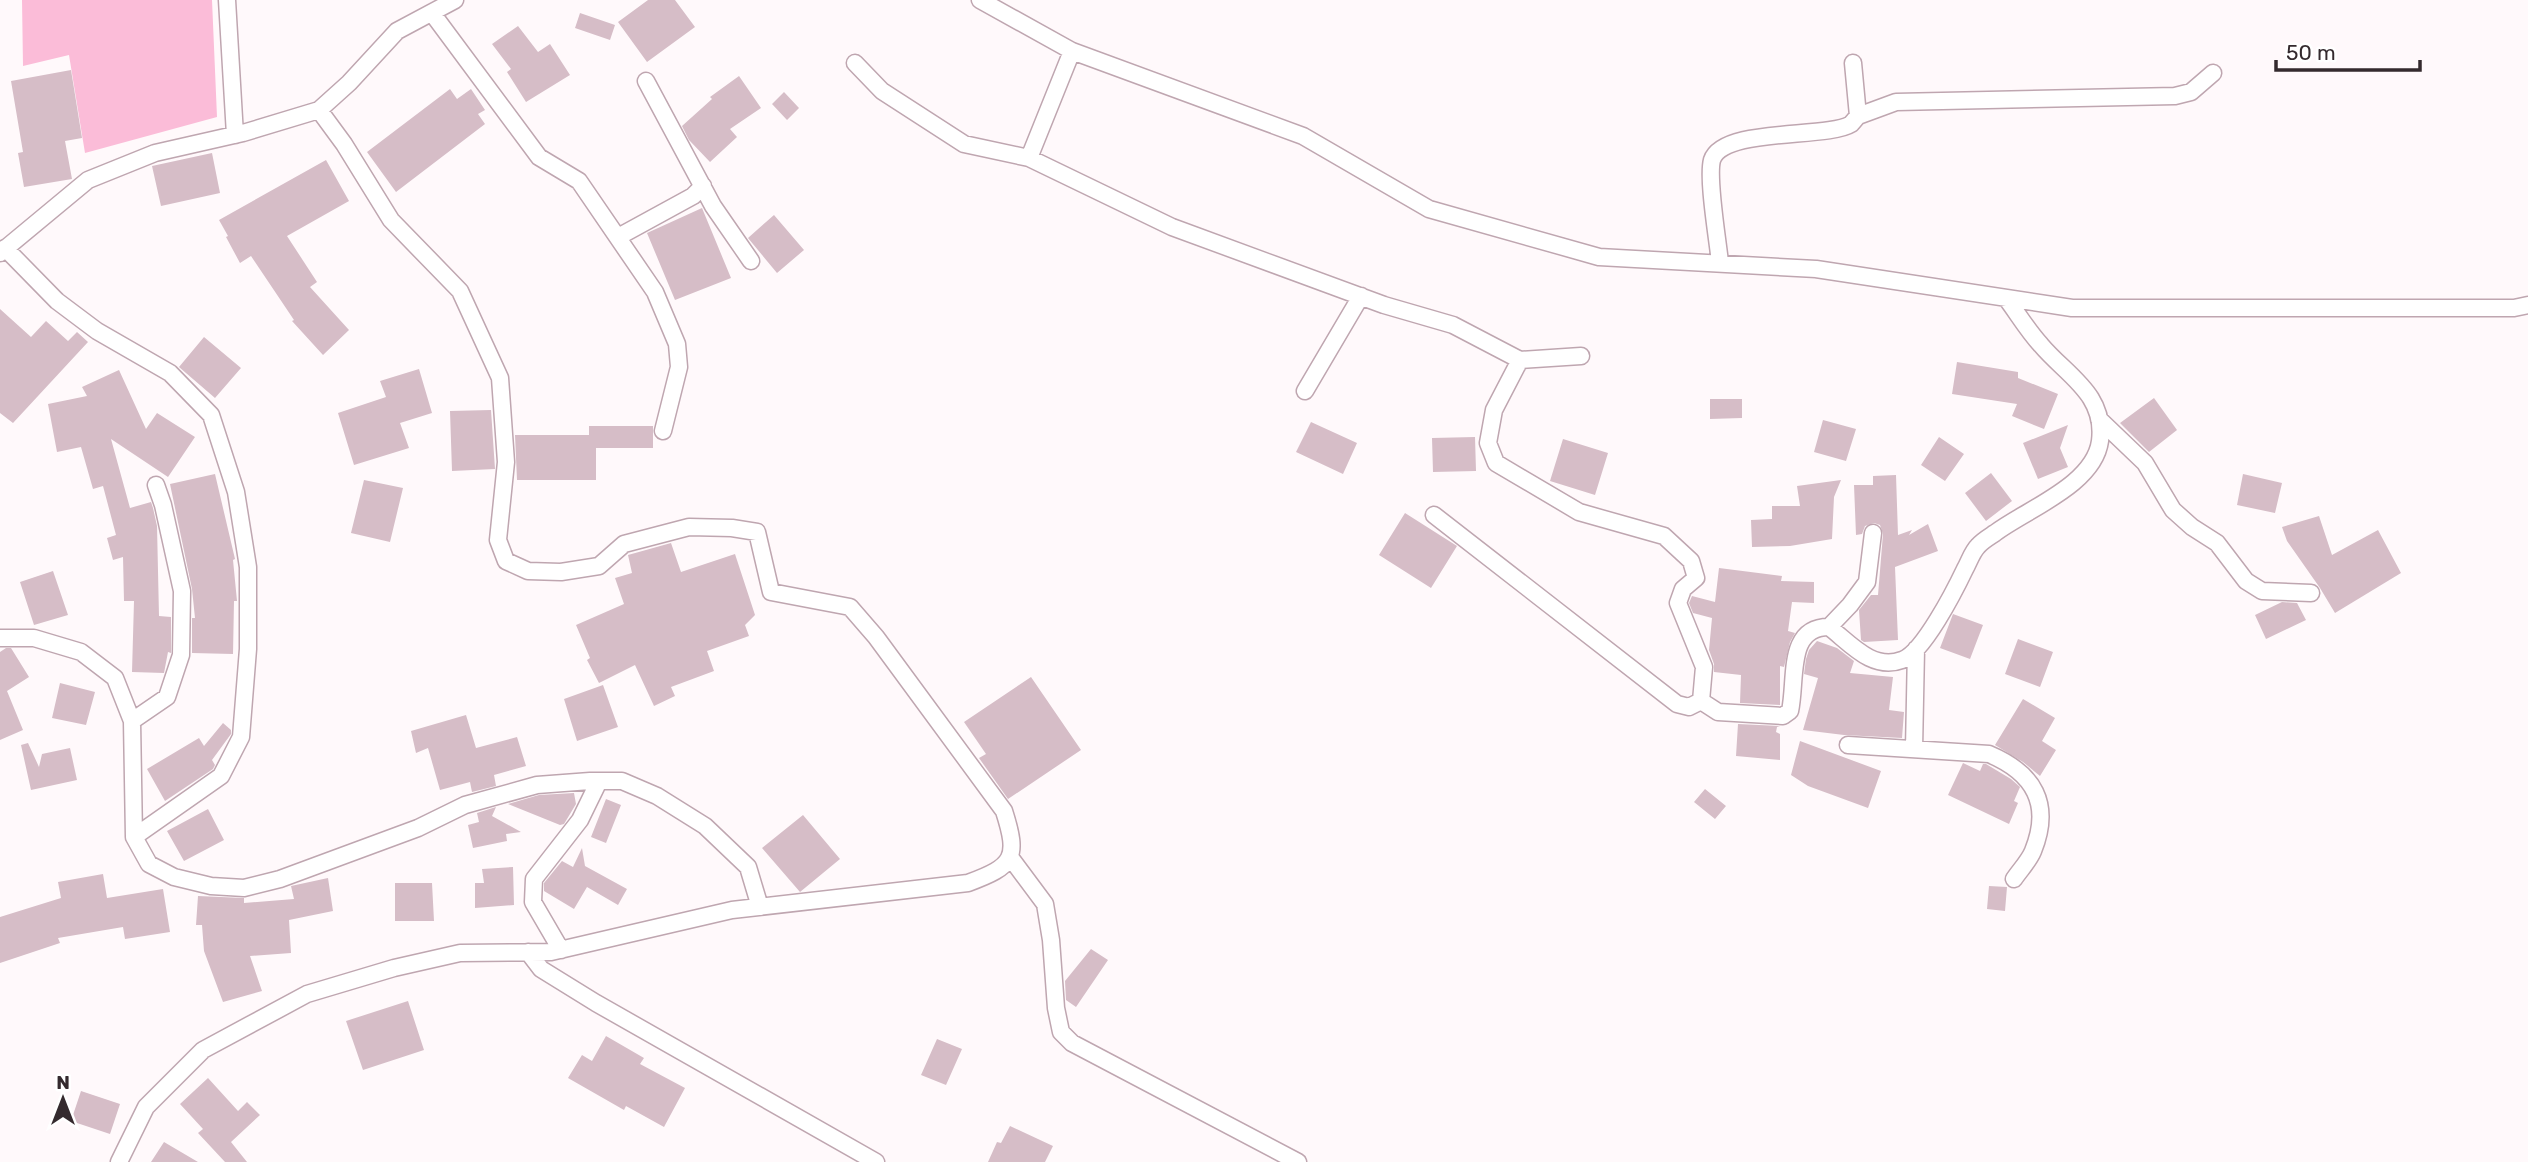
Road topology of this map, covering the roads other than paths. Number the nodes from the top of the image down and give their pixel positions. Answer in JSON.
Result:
{"nodes":[{"id":1,"x":227,"y":0,"type":"edge"},
{"id":2,"x":456,"y":0,"type":"edge"},
{"id":3,"x":980,"y":0,"type":"edge"},
{"id":4,"x":432,"y":13,"type":"junction"},
{"id":5,"x":1072,"y":51,"type":"junction"},
{"id":6,"x":855,"y":63,"type":"dead end"},
{"id":7,"x":1853,"y":63,"type":"dead end"},
{"id":8,"x":2213,"y":73,"type":"dead end"},
{"id":9,"x":646,"y":81,"type":"dead end"},
{"id":10,"x":319,"y":110,"type":"junction"},
{"id":11,"x":1858,"y":116,"type":"junction"},
{"id":12,"x":235,"y":135,"type":"junction"},
{"id":13,"x":1029,"y":158,"type":"junction"},
{"id":14,"x":703,"y":186,"type":"junction"},
{"id":15,"x":618,"y":237,"type":"junction"},
{"id":16,"x":3,"y":251,"type":"edge"},
{"id":17,"x":751,"y":261,"type":"dead end"},
{"id":18,"x":1720,"y":264,"type":"junction"},
{"id":19,"x":1361,"y":296,"type":"junction"},
{"id":20,"x":2006,"y":298,"type":"junction"},
{"id":21,"x":2528,"y":305,"type":"edge"},
{"id":22,"x":1581,"y":356,"type":"dead end"},
{"id":23,"x":1520,"y":360,"type":"junction"},
{"id":24,"x":1305,"y":391,"type":"dead end"},
{"id":25,"x":2099,"y":419,"type":"junction"},
{"id":26,"x":663,"y":431,"type":"dead end"},
{"id":27,"x":156,"y":485,"type":"dead end"},
{"id":28,"x":1434,"y":515,"type":"dead end"},
{"id":29,"x":1873,"y":533,"type":"dead end"},
{"id":30,"x":2311,"y":593,"type":"dead end"},
{"id":31,"x":1829,"y":627,"type":"junction"},
{"id":32,"x":0,"y":638,"type":"edge"},
{"id":33,"x":1916,"y":649,"type":"junction"},
{"id":34,"x":1701,"y":701,"type":"junction"},
{"id":35,"x":132,"y":721,"type":"junction"},
{"id":36,"x":1848,"y":745,"type":"dead end"},
{"id":37,"x":1914,"y":749,"type":"junction"},
{"id":38,"x":599,"y":781,"type":"junction"},
{"id":39,"x":134,"y":836,"type":"junction"},
{"id":40,"x":1010,"y":857,"type":"junction"},
{"id":41,"x":2014,"y":879,"type":"dead end"},
{"id":42,"x":760,"y":907,"type":"junction"},
{"id":43,"x":561,"y":950,"type":"junction"},
{"id":44,"x":528,"y":952,"type":"junction"},
{"id":45,"x":119,"y":1162,"type":"edge"},
{"id":46,"x":876,"y":1162,"type":"edge"},
{"id":47,"x":1298,"y":1162,"type":"edge"}],
"edges":[{"from":1,"to":12,"type":"street"},
{"from":2,"to":4,"type":"street"},
{"from":3,"to":5,"type":"street"},
{"from":4,"to":10,"type":"street"},
{"from":4,"to":15,"type":"street"},
{"from":5,"to":13,"type":"street"},
{"from":5,"to":18,"type":"street"},
{"from":6,"to":13,"type":"street"},
{"from":7,"to":11,"type":"street"},
{"from":8,"to":11,"type":"street"},
{"from":9,"to":14,"type":"street"},
{"from":10,"to":12,"type":"street"},
{"from":10,"to":40,"type":"street"},
{"from":11,"to":18,"type":"street"},
{"from":12,"to":16,"type":"street"},
{"from":13,"to":19,"type":"street"},
{"from":14,"to":15,"type":"street"},
{"from":14,"to":17,"type":"street"},
{"from":15,"to":26,"type":"street"},
{"from":16,"to":39,"type":"street"},
{"from":18,"to":20,"type":"street"},
{"from":19,"to":23,"type":"street"},
{"from":19,"to":24,"type":"street"},
{"from":20,"to":21,"type":"street"},
{"from":20,"to":25,"type":"street"},
{"from":22,"to":23,"type":"street"},
{"from":23,"to":34,"type":"street"},
{"from":25,"to":30,"type":"street"},
{"from":25,"to":33,"type":"street"},
{"from":27,"to":35,"type":"street"},
{"from":28,"to":34,"type":"street"},
{"from":29,"to":31,"type":"street"},
{"from":31,"to":33,"type":"street"},
{"from":31,"to":34,"type":"street"},
{"from":32,"to":35,"type":"street"},
{"from":33,"to":37,"type":"street"},
{"from":35,"to":39,"type":"street"},
{"from":36,"to":37,"type":"street"},
{"from":37,"to":41,"type":"street"},
{"from":38,"to":39,"type":"street"},
{"from":38,"to":42,"type":"street"},
{"from":38,"to":43,"type":"street"},
{"from":40,"to":42,"type":"street"},
{"from":40,"to":47,"type":"street"},
{"from":42,"to":43,"type":"street"},
{"from":43,"to":44,"type":"street"},
{"from":44,"to":45,"type":"street"},
{"from":44,"to":46,"type":"street"}]}
